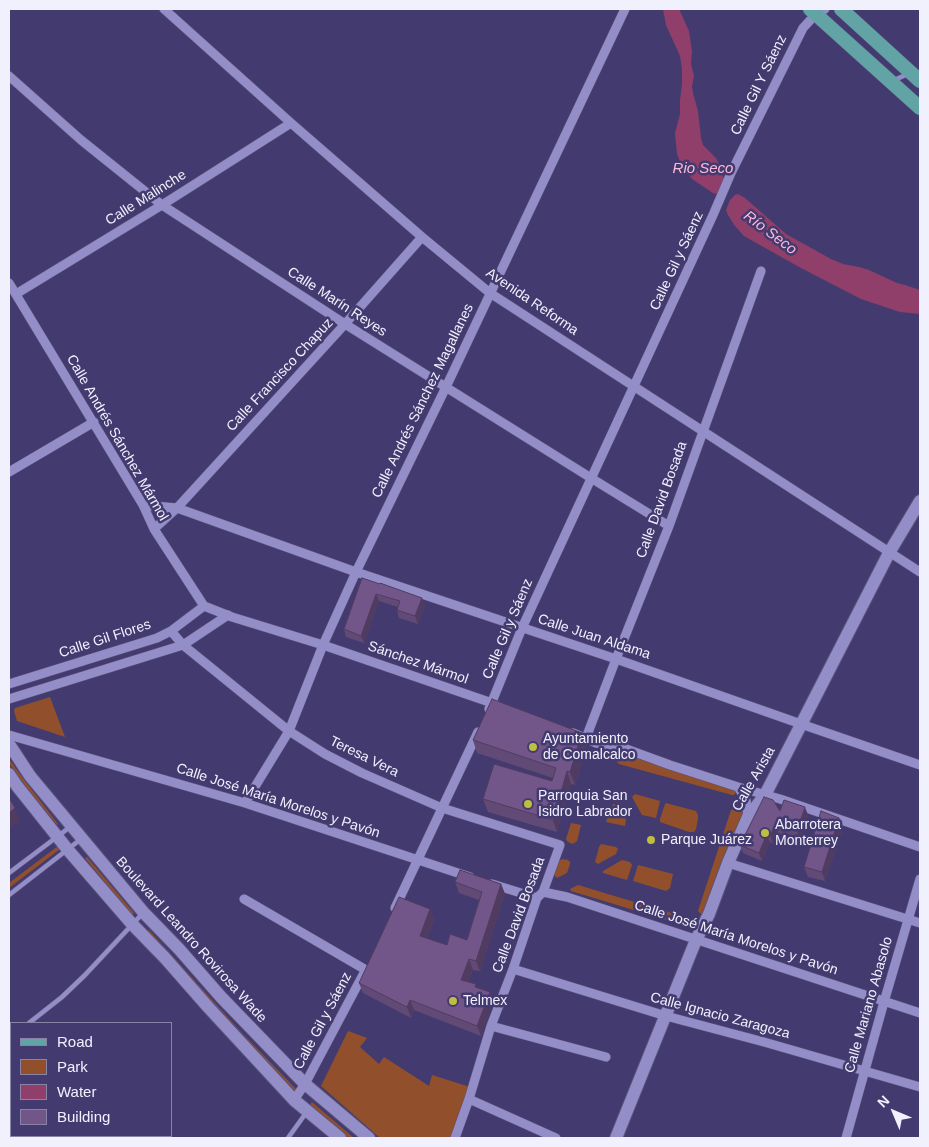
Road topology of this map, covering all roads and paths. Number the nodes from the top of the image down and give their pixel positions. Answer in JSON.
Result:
{"nodes":[{"id":1,"x":164,"y":9,"type":"edge"},
{"id":2,"x":625,"y":9,"type":"edge"},
{"id":3,"x":841,"y":9,"type":"edge"},
{"id":4,"x":817,"y":10,"type":"edge"},
{"id":5,"x":917,"y":75,"type":"edge"},
{"id":6,"x":9,"y":76,"type":"edge"},
{"id":7,"x":891,"y":81,"type":"junction"},
{"id":8,"x":920,"y":108,"type":"edge"},
{"id":9,"x":290,"y":123,"type":"junction"},
{"id":10,"x":728,"y":181,"type":"joint"},
{"id":11,"x":162,"y":205,"type":"junction"},
{"id":12,"x":422,"y":237,"type":"junction"},
{"id":13,"x":761,"y":271,"type":"dead end"},
{"id":14,"x":9,"y":283,"type":"edge"},
{"id":15,"x":490,"y":293,"type":"junction"},
{"id":16,"x":16,"y":294,"type":"junction"},
{"id":17,"x":345,"y":324,"type":"junction"},
{"id":18,"x":634,"y":386,"type":"junction"},
{"id":19,"x":446,"y":387,"type":"junction"},
{"id":20,"x":94,"y":422,"type":"junction"},
{"id":21,"x":703,"y":431,"type":"junction"},
{"id":22,"x":9,"y":472,"type":"edge"},
{"id":23,"x":591,"y":478,"type":"junction"},
{"id":24,"x":920,"y":501,"type":"edge"},
{"id":25,"x":143,"y":506,"type":"junction"},
{"id":26,"x":178,"y":508,"type":"junction"},
{"id":27,"x":669,"y":526,"type":"junction"},
{"id":28,"x":154,"y":528,"type":"junction"},
{"id":29,"x":889,"y":553,"type":"junction"},
{"id":30,"x":356,"y":572,"type":"junction"},
{"id":31,"x":920,"y":572,"type":"edge"},
{"id":32,"x":204,"y":606,"type":"junction"},
{"id":33,"x":228,"y":616,"type":"junction"},
{"id":34,"x":522,"y":628,"type":"junction"},
{"id":35,"x":171,"y":631,"type":"junction"},
{"id":36,"x":182,"y":645,"type":"junction"},
{"id":37,"x":323,"y":645,"type":"junction"},
{"id":38,"x":616,"y":659,"type":"junction"},
{"id":39,"x":9,"y":684,"type":"edge"},
{"id":40,"x":9,"y":699,"type":"edge"},
{"id":41,"x":496,"y":704,"type":"junction"},
{"id":42,"x":800,"y":724,"type":"junction"},
{"id":43,"x":560,"y":728,"type":"edge"},
{"id":44,"x":289,"y":731,"type":"junction"},
{"id":45,"x":9,"y":734,"type":"edge"},
{"id":46,"x":586,"y":738,"type":"junction"},
{"id":47,"x":9,"y":744,"type":"edge"},
{"id":48,"x":920,"y":765,"type":"edge"},
{"id":49,"x":9,"y":774,"type":"edge"},
{"id":50,"x":738,"y":787,"type":"junction"},
{"id":51,"x":765,"y":795,"type":"junction"},
{"id":52,"x":245,"y":803,"type":"junction"},
{"id":53,"x":442,"y":808,"type":"junction"},
{"id":54,"x":748,"y":817,"type":"junction"},
{"id":55,"x":71,"y":826,"type":"junction"},
{"id":56,"x":58,"y":837,"type":"junction"},
{"id":57,"x":82,"y":839,"type":"junction"},
{"id":58,"x":559,"y":844,"type":"joint"},
{"id":59,"x":920,"y":847,"type":"edge"},
{"id":60,"x":68,"y":850,"type":"junction"},
{"id":61,"x":418,"y":860,"type":"junction"},
{"id":62,"x":728,"y":863,"type":"junction"},
{"id":63,"x":9,"y":873,"type":"edge"},
{"id":64,"x":920,"y":879,"type":"edge"},
{"id":65,"x":9,"y":894,"type":"edge"},
{"id":66,"x":540,"y":895,"type":"junction"},
{"id":67,"x":244,"y":899,"type":"dead end"},
{"id":68,"x":144,"y":912,"type":"junction"},
{"id":69,"x":390,"y":919,"type":"edge"},
{"id":70,"x":908,"y":919,"type":"junction"},
{"id":71,"x":920,"y":923,"type":"edge"},
{"id":72,"x":132,"y":924,"type":"junction"},
{"id":73,"x":696,"y":940,"type":"junction"},
{"id":74,"x":513,"y":969,"type":"junction"},
{"id":75,"x":884,"y":1002,"type":"junction"},
{"id":76,"x":920,"y":1013,"type":"edge"},
{"id":77,"x":666,"y":1016,"type":"junction"},
{"id":78,"x":30,"y":1022,"type":"edge"},
{"id":79,"x":491,"y":1026,"type":"junction"},
{"id":80,"x":606,"y":1057,"type":"dead end"},
{"id":81,"x":865,"y":1071,"type":"junction"},
{"id":82,"x":304,"y":1084,"type":"junction"},
{"id":83,"x":920,"y":1087,"type":"edge"},
{"id":84,"x":469,"y":1099,"type":"junction"},
{"id":85,"x":294,"y":1100,"type":"junction"},
{"id":86,"x":307,"y":1112,"type":"junction"},
{"id":87,"x":288,"y":1138,"type":"edge"},
{"id":88,"x":340,"y":1138,"type":"edge"},
{"id":89,"x":369,"y":1138,"type":"edge"},
{"id":90,"x":455,"y":1138,"type":"edge"},
{"id":91,"x":556,"y":1138,"type":"edge"},
{"id":92,"x":616,"y":1138,"type":"edge"},
{"id":93,"x":846,"y":1138,"type":"edge"}],
"edges":[{"from":1,"to":9,"type":"street","name":"Avenida Reforma"},
{"from":2,"to":15,"type":"street","name":"Calle Andrés Sánchez Magallanes"},
{"from":3,"to":5,"type":"main road"},
{"from":4,"to":7,"type":"main road"},
{"from":4,"to":10,"type":"street","name":"Calle Gil Y Sáenz"},
{"from":5,"to":7,"type":"lane"},
{"from":6,"to":11,"type":"street","name":"Calle Marín Reyes"},
{"from":7,"to":8,"type":"main road"},
{"from":9,"to":11,"type":"street","name":"Calle Malinche"},
{"from":9,"to":12,"type":"street","name":"Avenida Reforma"},
{"from":10,"to":18,"type":"street","name":"Calle Gil y Sáenz"},
{"from":11,"to":16,"type":"street","name":"Calle Malinche"},
{"from":11,"to":17,"type":"street","name":"Calle Marín Reyes"},
{"from":12,"to":15,"type":"street","name":"Avenida Reforma"},
{"from":12,"to":17,"type":"street","name":"Calle Francisco Chapuz"},
{"from":13,"to":21,"type":"street","name":"Calle David Bosada"},
{"from":14,"to":16,"type":"street","name":"Calle Andrés Sánchez Mármol"},
{"from":15,"to":18,"type":"street","name":"Avenida Reforma"},
{"from":15,"to":19,"type":"street","name":"Calle Andrés Sánchez Magallanes"},
{"from":16,"to":20,"type":"street","name":"Calle Andrés Sánchez Mármol"},
{"from":17,"to":19,"type":"street","name":"Calle Marín Reyes"},
{"from":17,"to":26,"type":"street","name":"Calle Francisco Chapuz"},
{"from":18,"to":21,"type":"street","name":"Avenida Reforma"},
{"from":18,"to":23,"type":"street","name":"Calle Gil y Sáenz"},
{"from":19,"to":23,"type":"street","name":"Calle Marín Reyes"},
{"from":19,"to":30,"type":"street","name":"Calle Andrés Sánchez Magallanes"},
{"from":20,"to":22,"type":"street"},
{"from":20,"to":25,"type":"street","name":"Calle Andrés Sánchez Mármol"},
{"from":21,"to":27,"type":"street","name":"Calle David Bosada"},
{"from":21,"to":29,"type":"street","name":"Avenida Reforma"},
{"from":23,"to":27,"type":"street","name":"Calle Marín Reyes"},
{"from":23,"to":34,"type":"street","name":"Calle Gil y Sáenz"},
{"from":24,"to":29,"type":"main road","name":"Calle Arista"},
{"from":25,"to":26,"type":"street","name":"Calle Juan Aldama"},
{"from":25,"to":28,"type":"street","name":"Calle Andrés Sánchez Mármol"},
{"from":26,"to":28,"type":"street","name":"Calle Francisco Chapuz"},
{"from":26,"to":30,"type":"street","name":"Calle Juan Aldama"},
{"from":27,"to":38,"type":"street","name":"Calle David Bosada"},
{"from":28,"to":32,"type":"street","name":"Calle Andrés Sánchez Mármol"},
{"from":29,"to":31,"type":"street","name":"Avenida Reforma"},
{"from":29,"to":42,"type":"main road","name":"Calle Arista"},
{"from":30,"to":34,"type":"street","name":"Calle Juan Aldama"},
{"from":30,"to":37,"type":"street","name":"Calle Andrés Sánchez Magallanes"},
{"from":32,"to":33,"type":"street","name":"Sánchez Mármol"},
{"from":32,"to":35,"type":"street","name":"Calle Gil Flores"},
{"from":33,"to":36,"type":"street"},
{"from":33,"to":37,"type":"street","name":"Sánchez Mármol"},
{"from":34,"to":38,"type":"street","name":"Calle Juan Aldama"},
{"from":34,"to":41,"type":"street","name":"Calle Gil y Sáenz"},
{"from":35,"to":36,"type":"street","name":"Teresa Vera"},
{"from":35,"to":39,"type":"street","name":"Calle Gil Flores"},
{"from":36,"to":40,"type":"street"},
{"from":36,"to":44,"type":"street","name":"Teresa Vera"},
{"from":37,"to":41,"type":"street","name":"Sánchez Mármol"},
{"from":37,"to":44,"type":"street","name":"Calle Andrés Sánchez Magallanes"},
{"from":38,"to":42,"type":"street","name":"Calle Juan Aldama"},
{"from":38,"to":46,"type":"street","name":"Calle David Bosada"},
{"from":41,"to":53,"type":"street","name":"Calle Gil y Sáenz"},
{"from":42,"to":48,"type":"street","name":"Calle Juan Aldama"},
{"from":42,"to":51,"type":"main road","name":"Calle Arista"},
{"from":43,"to":46,"type":"street"},
{"from":44,"to":52,"type":"street","name":"Calle Andrés Sánchez Magallanes"},
{"from":44,"to":53,"type":"street","name":"Teresa Vera"},
{"from":45,"to":52,"type":"street","name":"Calle José María Morelos y Pavón"},
{"from":46,"to":50,"type":"street"},
{"from":47,"to":55,"type":"main road","name":"Boulevard Leandro Rovirosa Wade"},
{"from":49,"to":56,"type":"main road"},
{"from":50,"to":51,"type":"street"},
{"from":50,"to":54,"type":"street"},
{"from":51,"to":54,"type":"main road","name":"Calle Arista"},
{"from":51,"to":59,"type":"street"},
{"from":52,"to":61,"type":"street","name":"Calle José María Morelos y Pavón"},
{"from":53,"to":58,"type":"street","name":"Teresa Vera"},
{"from":53,"to":61,"type":"street","name":"Calle Gil y Sáenz"},
{"from":54,"to":62,"type":"main road","name":"Calle Arista"},
{"from":55,"to":56,"type":"lane"},
{"from":55,"to":57,"type":"main road","name":"Boulevard Leandro Rovirosa Wade"},
{"from":56,"to":60,"type":"main road"},
{"from":56,"to":63,"type":"lane"},
{"from":57,"to":60,"type":"lane"},
{"from":57,"to":68,"type":"main road","name":"Boulevard Leandro Rovirosa Wade"},
{"from":58,"to":66,"type":"street","name":"Calle David Bosada"},
{"from":60,"to":65,"type":"lane"},
{"from":60,"to":72,"type":"main road"},
{"from":61,"to":66,"type":"street","name":"Calle José María Morelos y Pavón"},
{"from":61,"to":69,"type":"street","name":"Calle Gil y Sáenz"},
{"from":62,"to":70,"type":"street"},
{"from":62,"to":73,"type":"main road","name":"Calle Arista"},
{"from":64,"to":70,"type":"street","name":"Calle Mariano Abasolo"},
{"from":66,"to":73,"type":"street","name":"Calle José María Morelos y Pavón"},
{"from":66,"to":74,"type":"street","name":"Calle David Bosada"},
{"from":67,"to":82,"type":"street","name":"Calle Gil y Sáenz"},
{"from":68,"to":72,"type":"lane"},
{"from":68,"to":82,"type":"main road","name":"Boulevard Leandro Rovirosa Wade"},
{"from":70,"to":71,"type":"street"},
{"from":70,"to":75,"type":"street","name":"Calle Mariano Abasolo"},
{"from":72,"to":78,"type":"lane"},
{"from":72,"to":85,"type":"main road"},
{"from":73,"to":75,"type":"street","name":"Calle José María Morelos y Pavón"},
{"from":73,"to":77,"type":"main road","name":"Calle Arista"},
{"from":74,"to":77,"type":"street","name":"Calle Ignacio Zaragoza"},
{"from":74,"to":79,"type":"street","name":"Calle David Bosada"},
{"from":75,"to":76,"type":"street","name":"Calle José María Morelos y Pavón"},
{"from":75,"to":81,"type":"street","name":"Calle Mariano Abasolo"},
{"from":77,"to":81,"type":"street","name":"Calle Ignacio Zaragoza"},
{"from":77,"to":92,"type":"main road","name":"Calle Arista"},
{"from":79,"to":80,"type":"street"},
{"from":79,"to":84,"type":"street","name":"Calle David Bosada"},
{"from":81,"to":83,"type":"street","name":"Calle Ignacio Zaragoza"},
{"from":81,"to":93,"type":"street","name":"Calle Mariano Abasolo"},
{"from":82,"to":85,"type":"street","name":"Calle Gil y Sáenz"},
{"from":82,"to":89,"type":"main road","name":"Boulevard Leandro Rovirosa Wade"},
{"from":84,"to":90,"type":"street","name":"Calle David Bosada"},
{"from":84,"to":91,"type":"street"},
{"from":85,"to":86,"type":"main road"},
{"from":86,"to":87,"type":"lane"},
{"from":86,"to":88,"type":"main road"}]}
